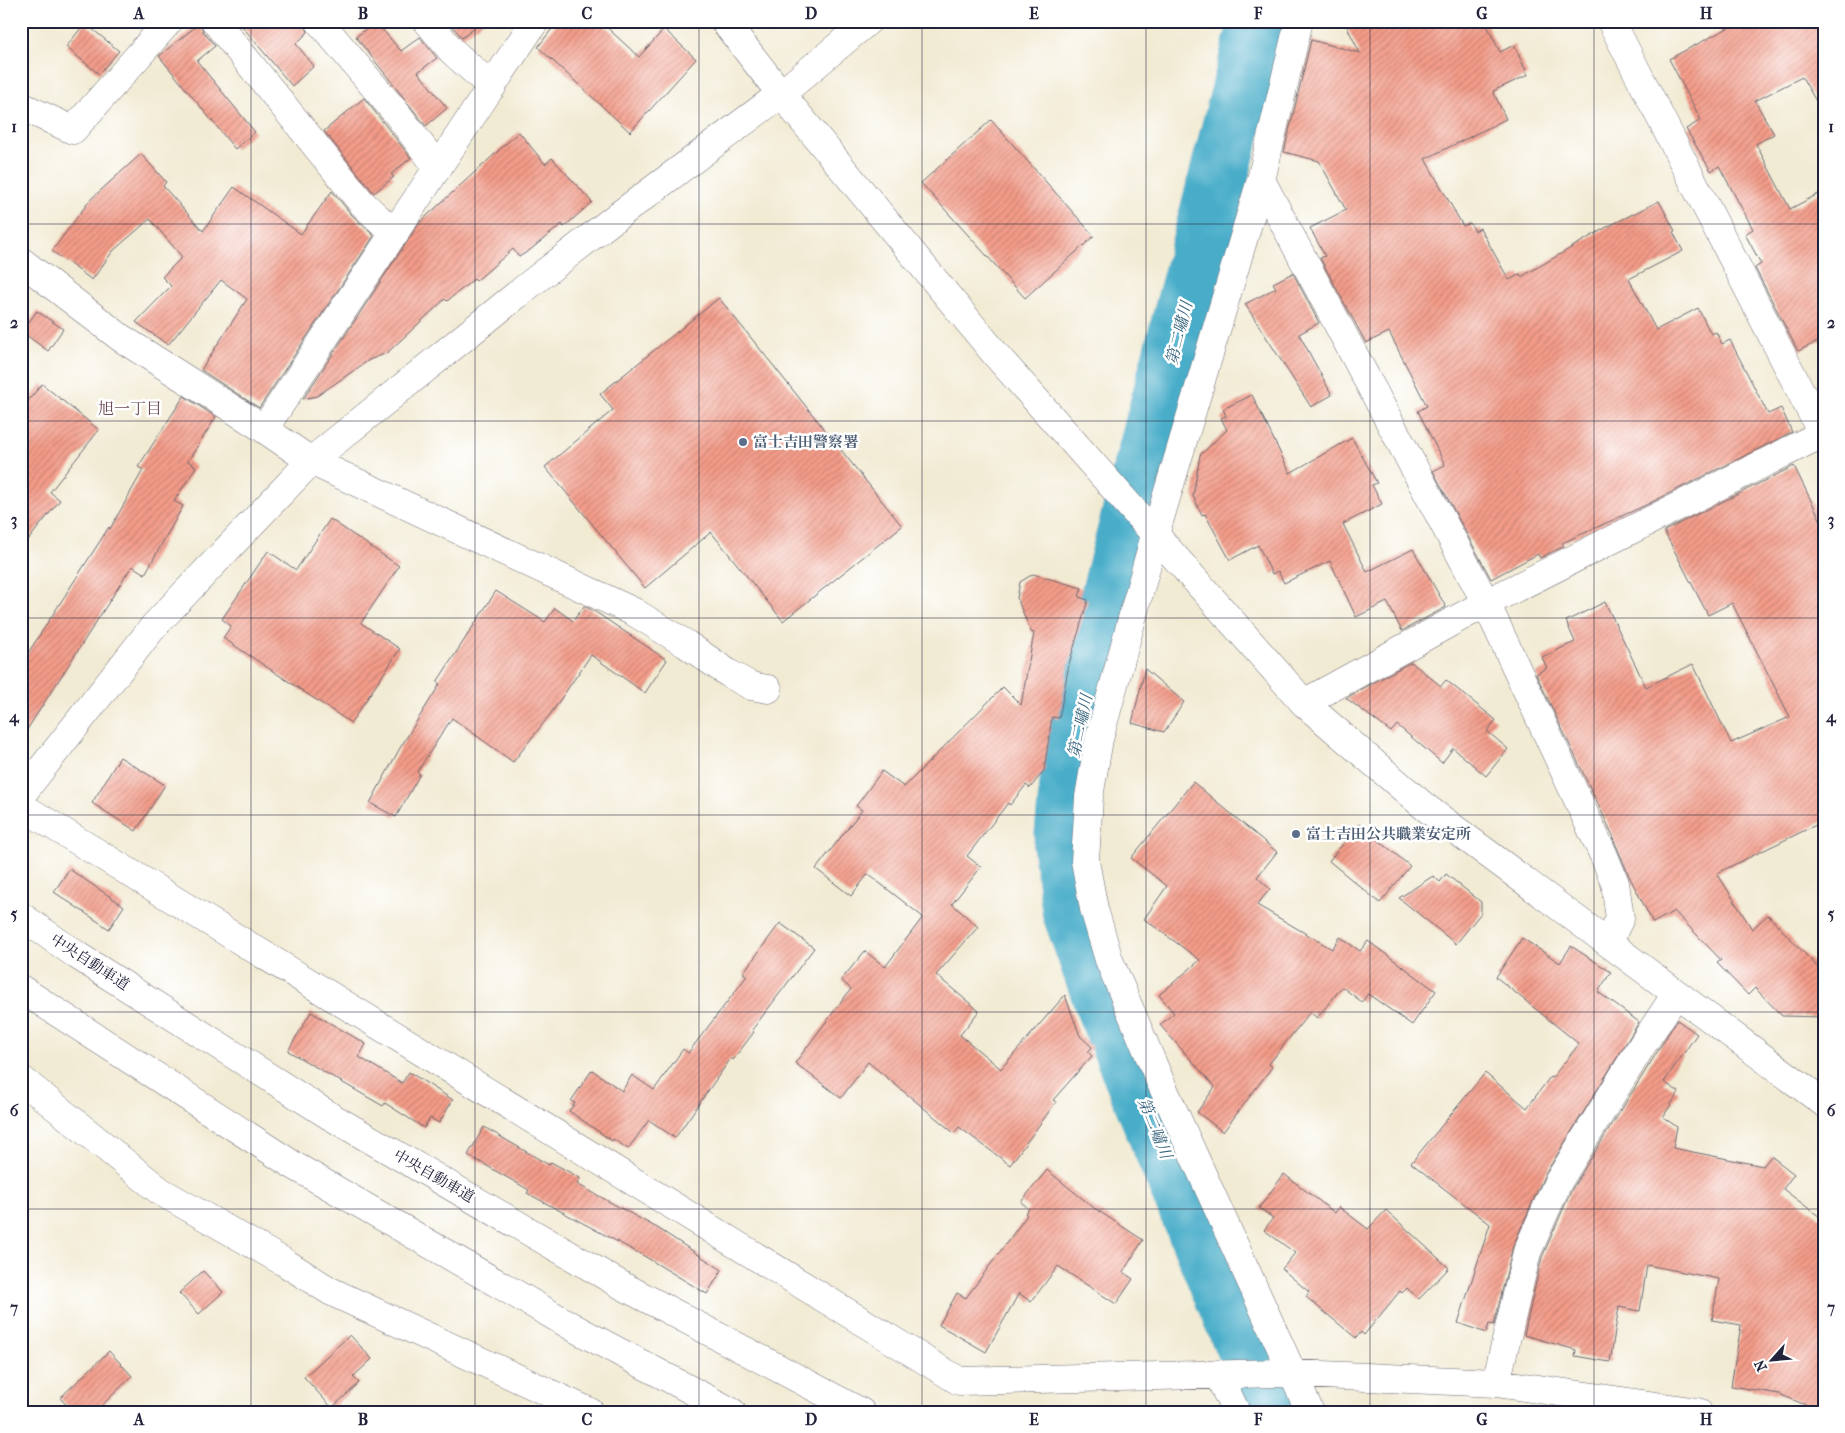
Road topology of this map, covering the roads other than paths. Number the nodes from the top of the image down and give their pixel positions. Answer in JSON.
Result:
{"nodes":[{"id":1,"x":169,"y":21,"type":"edge"},
{"id":2,"x":216,"y":21,"type":"edge"},
{"id":3,"x":319,"y":21,"type":"edge"},
{"id":4,"x":427,"y":21,"type":"edge"},
{"id":5,"x":535,"y":21,"type":"edge"},
{"id":6,"x":724,"y":21,"type":"edge"},
{"id":7,"x":868,"y":21,"type":"edge"},
{"id":8,"x":1299,"y":21,"type":"edge"},
{"id":9,"x":1611,"y":21,"type":"edge"},
{"id":10,"x":492,"y":87,"type":"junction"},
{"id":11,"x":781,"y":94,"type":"junction"},
{"id":12,"x":21,"y":106,"type":"edge"},
{"id":13,"x":438,"y":168,"type":"junction"},
{"id":14,"x":1262,"y":180,"type":"junction"},
{"id":15,"x":395,"y":234,"type":"junction"},
{"id":16,"x":21,"y":262,"type":"edge"},
{"id":17,"x":264,"y":429,"type":"junction"},
{"id":18,"x":1823,"y":435,"type":"edge"},
{"id":19,"x":311,"y":461,"type":"junction"},
{"id":20,"x":1148,"y":526,"type":"junction"},
{"id":21,"x":1486,"y":604,"type":"junction"},
{"id":22,"x":768,"y":689,"type":"dead end"},
{"id":23,"x":1304,"y":703,"type":"junction"},
{"id":24,"x":21,"y":796,"type":"edge"},
{"id":25,"x":21,"y":806,"type":"edge"},
{"id":26,"x":21,"y":916,"type":"edge"},
{"id":27,"x":1608,"y":943,"type":"junction"},
{"id":28,"x":21,"y":989,"type":"edge"},
{"id":29,"x":1676,"y":994,"type":"junction"},
{"id":30,"x":21,"y":1079,"type":"edge"},
{"id":31,"x":1824,"y":1103,"type":"edge"},
{"id":32,"x":1229,"y":1374,"type":"junction"},
{"id":33,"x":1287,"y":1374,"type":"junction"},
{"id":34,"x":1496,"y":1383,"type":"junction"},
{"id":35,"x":590,"y":1412,"type":"edge"},
{"id":36,"x":732,"y":1412,"type":"edge"},
{"id":37,"x":861,"y":1412,"type":"edge"},
{"id":38,"x":1236,"y":1412,"type":"edge"},
{"id":39,"x":1310,"y":1412,"type":"edge"},
{"id":40,"x":1698,"y":1412,"type":"edge"}],
"edges":[{"from":1,"to":12,"type":"main road"},
{"from":2,"to":15,"type":"main road"},
{"from":3,"to":13,"type":"main road"},
{"from":4,"to":10,"type":"main road"},
{"from":5,"to":10,"type":"main road"},
{"from":6,"to":11,"type":"main road"},
{"from":7,"to":11,"type":"main road"},
{"from":8,"to":14,"type":"main road"},
{"from":9,"to":18,"type":"main road"},
{"from":10,"to":13,"type":"main road"},
{"from":11,"to":19,"type":"main road"},
{"from":11,"to":20,"type":"main road"},
{"from":13,"to":15,"type":"main road"},
{"from":14,"to":20,"type":"main road"},
{"from":14,"to":21,"type":"main road"},
{"from":15,"to":17,"type":"main road"},
{"from":16,"to":17,"type":"main road"},
{"from":17,"to":19,"type":"main road"},
{"from":18,"to":21,"type":"main road"},
{"from":19,"to":22,"type":"main road"},
{"from":19,"to":24,"type":"main road"},
{"from":20,"to":23,"type":"main road"},
{"from":20,"to":33,"type":"main road"},
{"from":21,"to":23,"type":"main road"},
{"from":21,"to":27,"type":"main road"},
{"from":23,"to":27,"type":"main road"},
{"from":25,"to":32,"type":"main road"},
{"from":26,"to":37,"type":"main road","name":"中央自動車道"},
{"from":27,"to":29,"type":"main road"},
{"from":28,"to":36,"type":"main road"},
{"from":29,"to":31,"type":"main road"},
{"from":29,"to":34,"type":"main road"},
{"from":30,"to":35,"type":"main road"},
{"from":32,"to":33,"type":"main road"},
{"from":32,"to":38,"type":"main road"},
{"from":33,"to":34,"type":"main road"},
{"from":33,"to":39,"type":"main road"},
{"from":34,"to":40,"type":"main road"}]}
